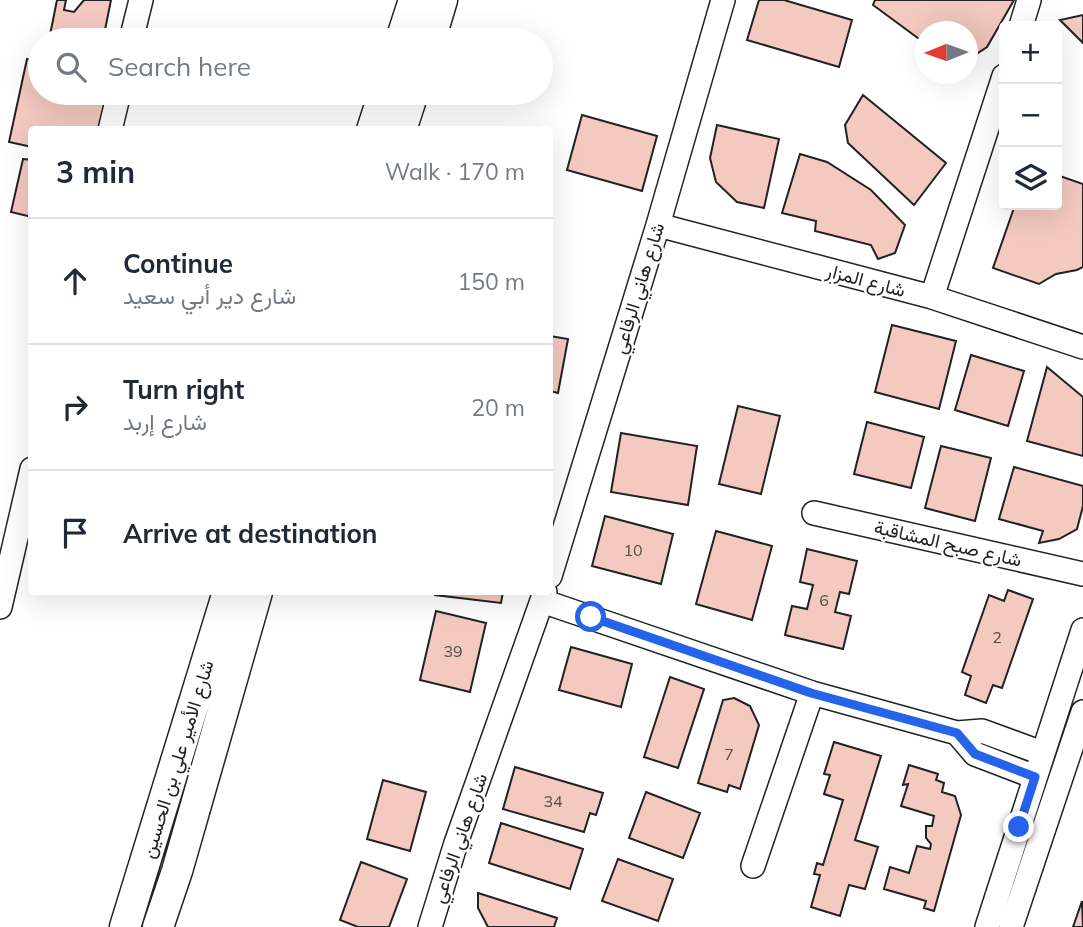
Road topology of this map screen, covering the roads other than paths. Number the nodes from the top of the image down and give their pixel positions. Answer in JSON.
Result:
{"nodes":[{"id":1,"x":141,"y":0,"type":"edge"},
{"id":2,"x":414,"y":0,"type":"edge"},
{"id":3,"x":442,"y":0,"type":"edge"},
{"id":4,"x":723,"y":0,"type":"edge"},
{"id":5,"x":1029,"y":0,"type":"edge"},
{"id":6,"x":1023,"y":21,"type":"edge"},
{"id":7,"x":134,"y":28,"type":"edge"},
{"id":8,"x":405,"y":28,"type":"edge"},
{"id":9,"x":434,"y":28,"type":"edge"},
{"id":10,"x":1001,"y":84,"type":"edge"},
{"id":11,"x":116,"y":105,"type":"edge"},
{"id":12,"x":380,"y":105,"type":"edge"},
{"id":13,"x":409,"y":105,"type":"edge"},
{"id":14,"x":111,"y":126,"type":"edge"},
{"id":15,"x":373,"y":126,"type":"edge"},
{"id":16,"x":402,"y":126,"type":"edge"},
{"id":17,"x":658,"y":225,"type":"junction"},
{"id":18,"x":932,"y":297,"type":"junction"},
{"id":19,"x":1079,"y":350,"type":"edge"},
{"id":20,"x":28,"y":486,"type":"edge"},
{"id":21,"x":814,"y":513,"type":"dead end"},
{"id":22,"x":553,"y":566,"type":"edge"},
{"id":23,"x":1083,"y":573,"type":"edge"},
{"id":24,"x":227,"y":595,"type":"edge"},
{"id":25,"x":256,"y":595,"type":"edge"},
{"id":26,"x":544,"y":596,"type":"edge"},
{"id":27,"x":0,"y":607,"type":"edge"},
{"id":28,"x":1083,"y":630,"type":"edge"},
{"id":29,"x":811,"y":693,"type":"junction"},
{"id":30,"x":1083,"y":712,"type":"edge"},
{"id":31,"x":957,"y":733,"type":"junction"},
{"id":32,"x":1042,"y":754,"type":"junction"},
{"id":33,"x":1035,"y":777,"type":"junction"},
{"id":34,"x":753,"y":866,"type":"dead end"},
{"id":35,"x":125,"y":927,"type":"edge"},
{"id":36,"x":158,"y":927,"type":"edge"},
{"id":37,"x":429,"y":927,"type":"edge"},
{"id":38,"x":987,"y":927,"type":"edge"},
{"id":39,"x":1012,"y":927,"type":"edge"}],
"edges":[{"from":1,"to":7,"type":"street"},
{"from":2,"to":8,"type":"main road"},
{"from":3,"to":9,"type":"main road"},
{"from":4,"to":17,"type":"street","name":"شارع هاني الرفاعي"},
{"from":5,"to":6,"type":"street"},
{"from":10,"to":18,"type":"street"},
{"from":11,"to":14,"type":"street"},
{"from":12,"to":15,"type":"main road"},
{"from":13,"to":16,"type":"main road"},
{"from":17,"to":18,"type":"street","name":"شارع المزار"},
{"from":17,"to":22,"type":"street","name":"شارع هاني الرفاعي"},
{"from":18,"to":19,"type":"street","name":"شارع المزار"},
{"from":20,"to":27,"type":"street"},
{"from":21,"to":23,"type":"street","name":"شارع صبح المشاقبة"},
{"from":24,"to":35,"type":"main road","name":"شارع الأمير علي بن الحسين"},
{"from":25,"to":36,"type":"main road","name":"شارع الأمير علي بن الحسين"},
{"from":26,"to":29,"type":"street"},
{"from":26,"to":37,"type":"street","name":"شارع هاني الرفاعي"},
{"from":28,"to":32,"type":"street"},
{"from":29,"to":31,"type":"street"},
{"from":29,"to":34,"type":"street"},
{"from":30,"to":39,"type":"street"},
{"from":31,"to":32,"type":"street"},
{"from":31,"to":33,"type":"street"},
{"from":32,"to":33,"type":"street"},
{"from":33,"to":38,"type":"street"}]}
